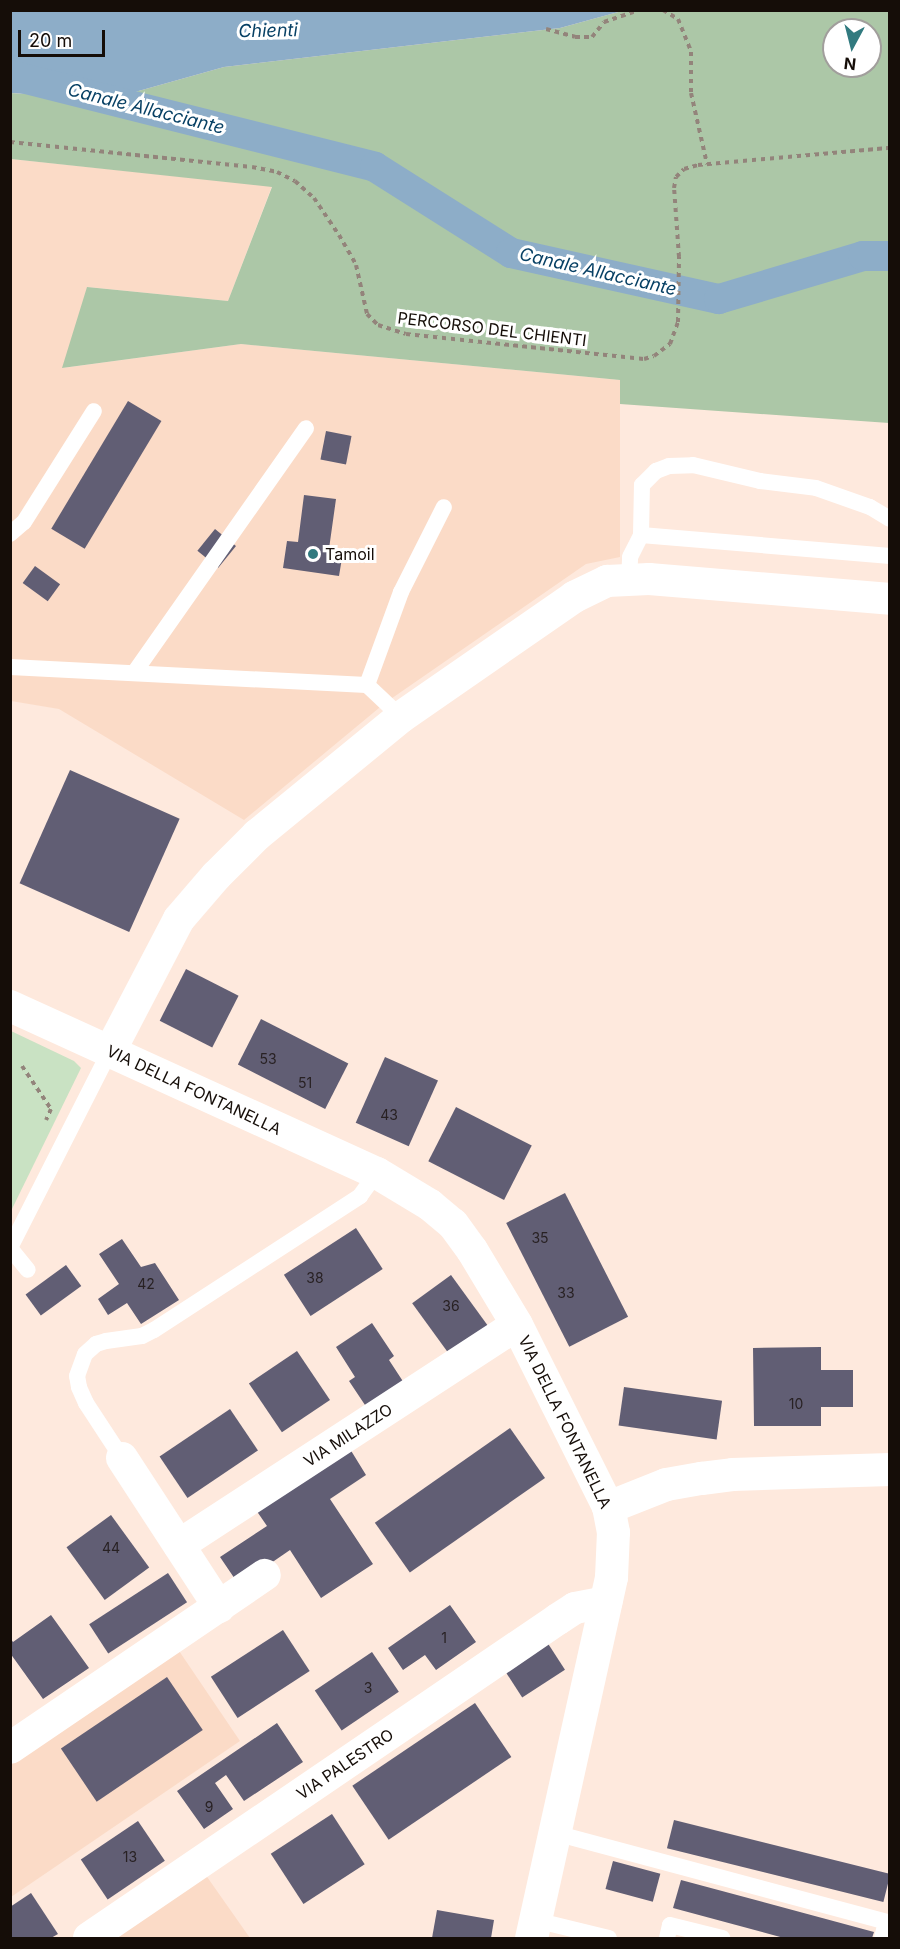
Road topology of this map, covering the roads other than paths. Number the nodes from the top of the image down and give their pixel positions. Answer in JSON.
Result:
{"nodes":[{"id":1,"x":94,"y":411,"type":"dead end"},
{"id":2,"x":306,"y":428,"type":"dead end"},
{"id":3,"x":444,"y":507,"type":"dead end"},
{"id":4,"x":890,"y":519,"type":"edge"},
{"id":5,"x":17,"y":521,"type":"edge"},
{"id":6,"x":10,"y":534,"type":"edge"},
{"id":7,"x":640,"y":535,"type":"junction"},
{"id":8,"x":890,"y":556,"type":"edge"},
{"id":9,"x":629,"y":579,"type":"junction"},
{"id":10,"x":890,"y":599,"type":"edge"},
{"id":11,"x":10,"y":667,"type":"edge"},
{"id":12,"x":134,"y":673,"type":"junction"},
{"id":13,"x":367,"y":685,"type":"junction"},
{"id":14,"x":401,"y":717,"type":"junction"},
{"id":15,"x":10,"y":1006,"type":"edge"},
{"id":16,"x":110,"y":1051,"type":"junction"},
{"id":17,"x":377,"y":1173,"type":"junction"},
{"id":18,"x":10,"y":1248,"type":"edge"},
{"id":19,"x":28,"y":1270,"type":"dead end"},
{"id":20,"x":517,"y":1325,"type":"junction"},
{"id":21,"x":122,"y":1458,"type":"joint"},
{"id":22,"x":890,"y":1469,"type":"edge"},
{"id":23,"x":608,"y":1507,"type":"junction"},
{"id":24,"x":179,"y":1545,"type":"junction"},
{"id":25,"x":265,"y":1575,"type":"dead end"},
{"id":26,"x":606,"y":1602,"type":"junction"},
{"id":27,"x":219,"y":1606,"type":"junction"},
{"id":28,"x":10,"y":1748,"type":"edge"},
{"id":29,"x":555,"y":1833,"type":"junction"},
{"id":30,"x":886,"y":1928,"type":"edge"},
{"id":31,"x":533,"y":1929,"type":"edge"},
{"id":32,"x":89,"y":1938,"type":"edge"},
{"id":33,"x":609,"y":1938,"type":"edge"},
{"id":34,"x":667,"y":1938,"type":"edge"},
{"id":35,"x":722,"y":1938,"type":"edge"}],
"edges":[{"from":1,"to":5,"type":"lane"},
{"from":2,"to":12,"type":"lane"},
{"from":3,"to":13,"type":"lane"},
{"from":4,"to":7,"type":"lane"},
{"from":5,"to":6,"type":"lane"},
{"from":7,"to":8,"type":"lane"},
{"from":7,"to":9,"type":"lane"},
{"from":9,"to":10,"type":"street"},
{"from":9,"to":14,"type":"street"},
{"from":11,"to":12,"type":"lane"},
{"from":12,"to":13,"type":"lane"},
{"from":13,"to":14,"type":"lane"},
{"from":14,"to":16,"type":"street"},
{"from":15,"to":16,"type":"street","name":"VIA DELLA FONTANELLA"},
{"from":16,"to":17,"type":"street","name":"VIA DELLA FONTANELLA"},
{"from":16,"to":18,"type":"lane"},
{"from":17,"to":20,"type":"street","name":"VIA DELLA FONTANELLA"},
{"from":17,"to":21,"type":"lane"},
{"from":18,"to":19,"type":"lane"},
{"from":20,"to":23,"type":"street","name":"VIA DELLA FONTANELLA"},
{"from":20,"to":24,"type":"street","name":"VIA MILAZZO"},
{"from":21,"to":24,"type":"street"},
{"from":22,"to":23,"type":"street"},
{"from":23,"to":26,"type":"street","name":"VIA DELLA FONTANELLA"},
{"from":24,"to":27,"type":"street"},
{"from":25,"to":27,"type":"street"},
{"from":26,"to":29,"type":"street","name":"VIA DELLA FONTANELLA"},
{"from":26,"to":32,"type":"street","name":"VIA PALESTRO"},
{"from":27,"to":28,"type":"street"},
{"from":29,"to":30,"type":"lane"},
{"from":29,"to":31,"type":"street","name":"VIA DELLA FONTANELLA"},
{"from":31,"to":33,"type":"lane"},
{"from":34,"to":35,"type":"lane"}]}
